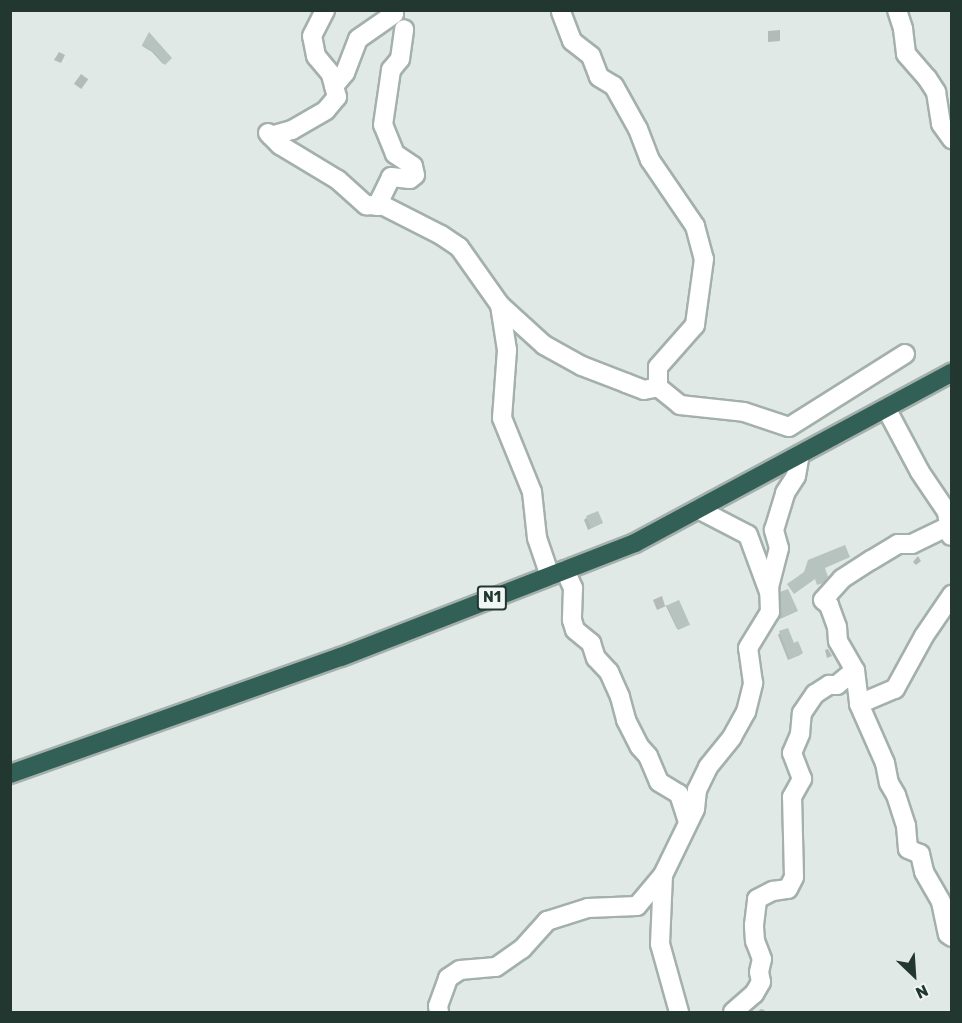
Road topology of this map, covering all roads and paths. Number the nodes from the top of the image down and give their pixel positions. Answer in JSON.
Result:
{"nodes":[{"id":1,"x":325,"y":10,"type":"edge"},
{"id":2,"x":897,"y":10,"type":"edge"},
{"id":3,"x":561,"y":12,"type":"edge"},
{"id":4,"x":394,"y":14,"type":"dead end"},
{"id":5,"x":404,"y":29,"type":"dead end"},
{"id":6,"x":334,"y":86,"type":"junction"},
{"id":7,"x":951,"y":139,"type":"edge"},
{"id":8,"x":377,"y":206,"type":"junction"},
{"id":9,"x":500,"y":305,"type":"junction"},
{"id":10,"x":905,"y":354,"type":"dead end"},
{"id":11,"x":951,"y":372,"type":"edge"},
{"id":12,"x":658,"y":387,"type":"junction"},
{"id":13,"x":886,"y":408,"type":"junction"},
{"id":14,"x":800,"y":454,"type":"junction"},
{"id":15,"x":698,"y":508,"type":"junction"},
{"id":16,"x":950,"y":532,"type":"edge"},
{"id":17,"x":557,"y":573,"type":"junction"},
{"id":18,"x":769,"y":592,"type":"junction"},
{"id":19,"x":951,"y":595,"type":"edge"},
{"id":20,"x":855,"y":670,"type":"junction"},
{"id":21,"x":859,"y":704,"type":"junction"},
{"id":22,"x":10,"y":774,"type":"edge"},
{"id":23,"x":688,"y":821,"type":"junction"},
{"id":24,"x":663,"y":875,"type":"junction"},
{"id":25,"x":951,"y":938,"type":"edge"},
{"id":26,"x":439,"y":1012,"type":"edge"},
{"id":27,"x":679,"y":1012,"type":"edge"},
{"id":28,"x":733,"y":1012,"type":"edge"}],
"edges":[{"from":1,"to":6,"type":"street"},
{"from":2,"to":7,"type":"street"},
{"from":3,"to":12,"type":"street"},
{"from":4,"to":6,"type":"street"},
{"from":5,"to":8,"type":"street"},
{"from":6,"to":8,"type":"street"},
{"from":8,"to":9,"type":"street"},
{"from":9,"to":12,"type":"street"},
{"from":9,"to":17,"type":"street"},
{"from":10,"to":12,"type":"street"},
{"from":11,"to":13,"type":"highway","number":"N1"},
{"from":13,"to":14,"type":"highway","number":"N1"},
{"from":13,"to":16,"type":"street"},
{"from":14,"to":15,"type":"highway","number":"N1"},
{"from":14,"to":18,"type":"street"},
{"from":15,"to":17,"type":"highway","number":"N1"},
{"from":15,"to":18,"type":"street"},
{"from":16,"to":20,"type":"street"},
{"from":17,"to":22,"type":"highway","number":"N1"},
{"from":17,"to":23,"type":"street"},
{"from":18,"to":23,"type":"street"},
{"from":19,"to":21,"type":"street"},
{"from":20,"to":21,"type":"street"},
{"from":20,"to":28,"type":"street"},
{"from":21,"to":25,"type":"street"},
{"from":23,"to":24,"type":"street"},
{"from":24,"to":26,"type":"street"},
{"from":24,"to":27,"type":"street"}]}
